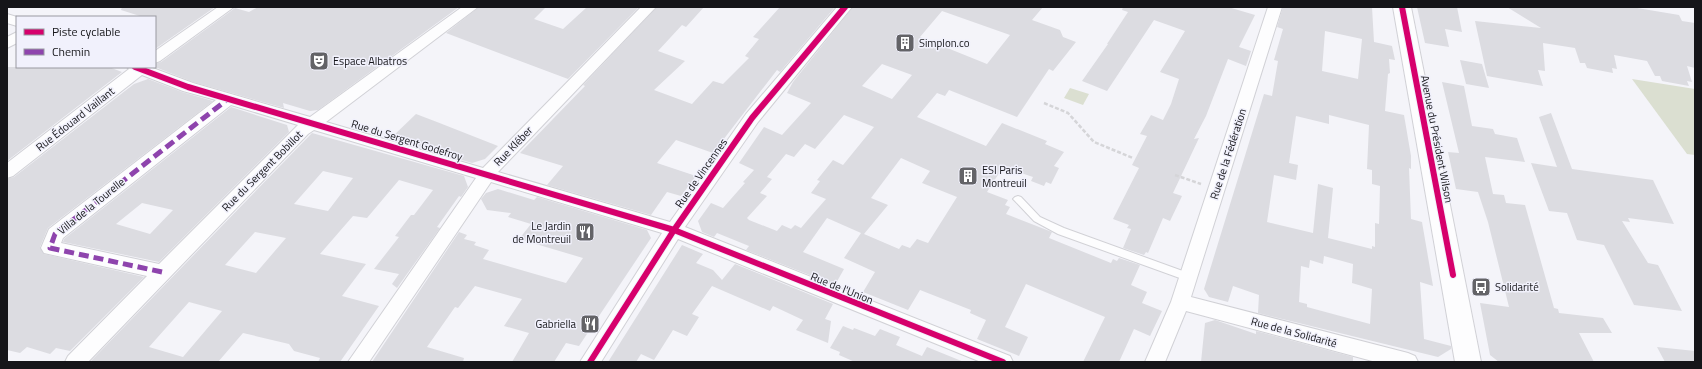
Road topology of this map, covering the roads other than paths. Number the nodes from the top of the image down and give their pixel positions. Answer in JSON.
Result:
{"nodes":[{"id":1,"x":227,"y":7,"type":"edge"},
{"id":2,"x":471,"y":7,"type":"edge"},
{"id":3,"x":649,"y":7,"type":"edge"},
{"id":4,"x":845,"y":7,"type":"edge"},
{"id":5,"x":1275,"y":7,"type":"edge"},
{"id":6,"x":1402,"y":7,"type":"edge"},
{"id":7,"x":16,"y":38,"type":"edge"},
{"id":8,"x":7,"y":43,"type":"edge"},
{"id":9,"x":156,"y":57,"type":"edge"},
{"id":10,"x":139,"y":68,"type":"edge"},
{"id":11,"x":228,"y":99,"type":"junction"},
{"id":12,"x":312,"y":122,"type":"junction"},
{"id":13,"x":7,"y":172,"type":"edge"},
{"id":14,"x":487,"y":175,"type":"junction"},
{"id":15,"x":1018,"y":199,"type":"dead end"},
{"id":16,"x":674,"y":230,"type":"junction"},
{"id":17,"x":162,"y":272,"type":"junction"},
{"id":18,"x":1188,"y":277,"type":"junction"},
{"id":19,"x":1180,"y":302,"type":"junction"},
{"id":20,"x":75,"y":362,"type":"edge"},
{"id":21,"x":358,"y":362,"type":"edge"},
{"id":22,"x":590,"y":362,"type":"edge"},
{"id":23,"x":1003,"y":362,"type":"edge"},
{"id":24,"x":1155,"y":362,"type":"edge"},
{"id":25,"x":1408,"y":362,"type":"edge"},
{"id":26,"x":1468,"y":362,"type":"edge"}],
"edges":[{"from":1,"to":9,"type":"street"},
{"from":2,"to":12,"type":"street","name":"Rue du Sergent Bobillot"},
{"from":3,"to":14,"type":"street","name":"Rue Kléber"},
{"from":4,"to":16,"type":"street","name":"Rue de Vincennes"},
{"from":5,"to":18,"type":"street","name":"Rue de la Fédération"},
{"from":6,"to":26,"type":"street","name":"Avenue du Président Wilson"},
{"from":7,"to":8,"type":"street"},
{"from":10,"to":11,"type":"street","name":"Rue du Sergent Godefroy"},
{"from":10,"to":13,"type":"street","name":"Rue Édouard Vaillant"},
{"from":11,"to":12,"type":"street","name":"Rue du Sergent Godefroy"},
{"from":11,"to":17,"type":"street","name":"Villa de la Tourelle"},
{"from":12,"to":14,"type":"street","name":"Rue du Sergent Godefroy"},
{"from":12,"to":17,"type":"street","name":"Rue du Sergent Bobillot"},
{"from":14,"to":16,"type":"street","name":"Rue du Sergent Godefroy"},
{"from":14,"to":21,"type":"street","name":"Rue Kléber"},
{"from":15,"to":18,"type":"lane"},
{"from":16,"to":22,"type":"street","name":"Rue de Vincennes"},
{"from":16,"to":23,"type":"street","name":"Rue de l'Union"},
{"from":17,"to":20,"type":"street","name":"Rue du Sergent Bobillot"},
{"from":18,"to":19,"type":"street","name":"Rue de la Fédération"},
{"from":19,"to":24,"type":"street","name":"Rue de la Fédération"},
{"from":19,"to":25,"type":"street","name":"Rue de la Solidarité"}]}
